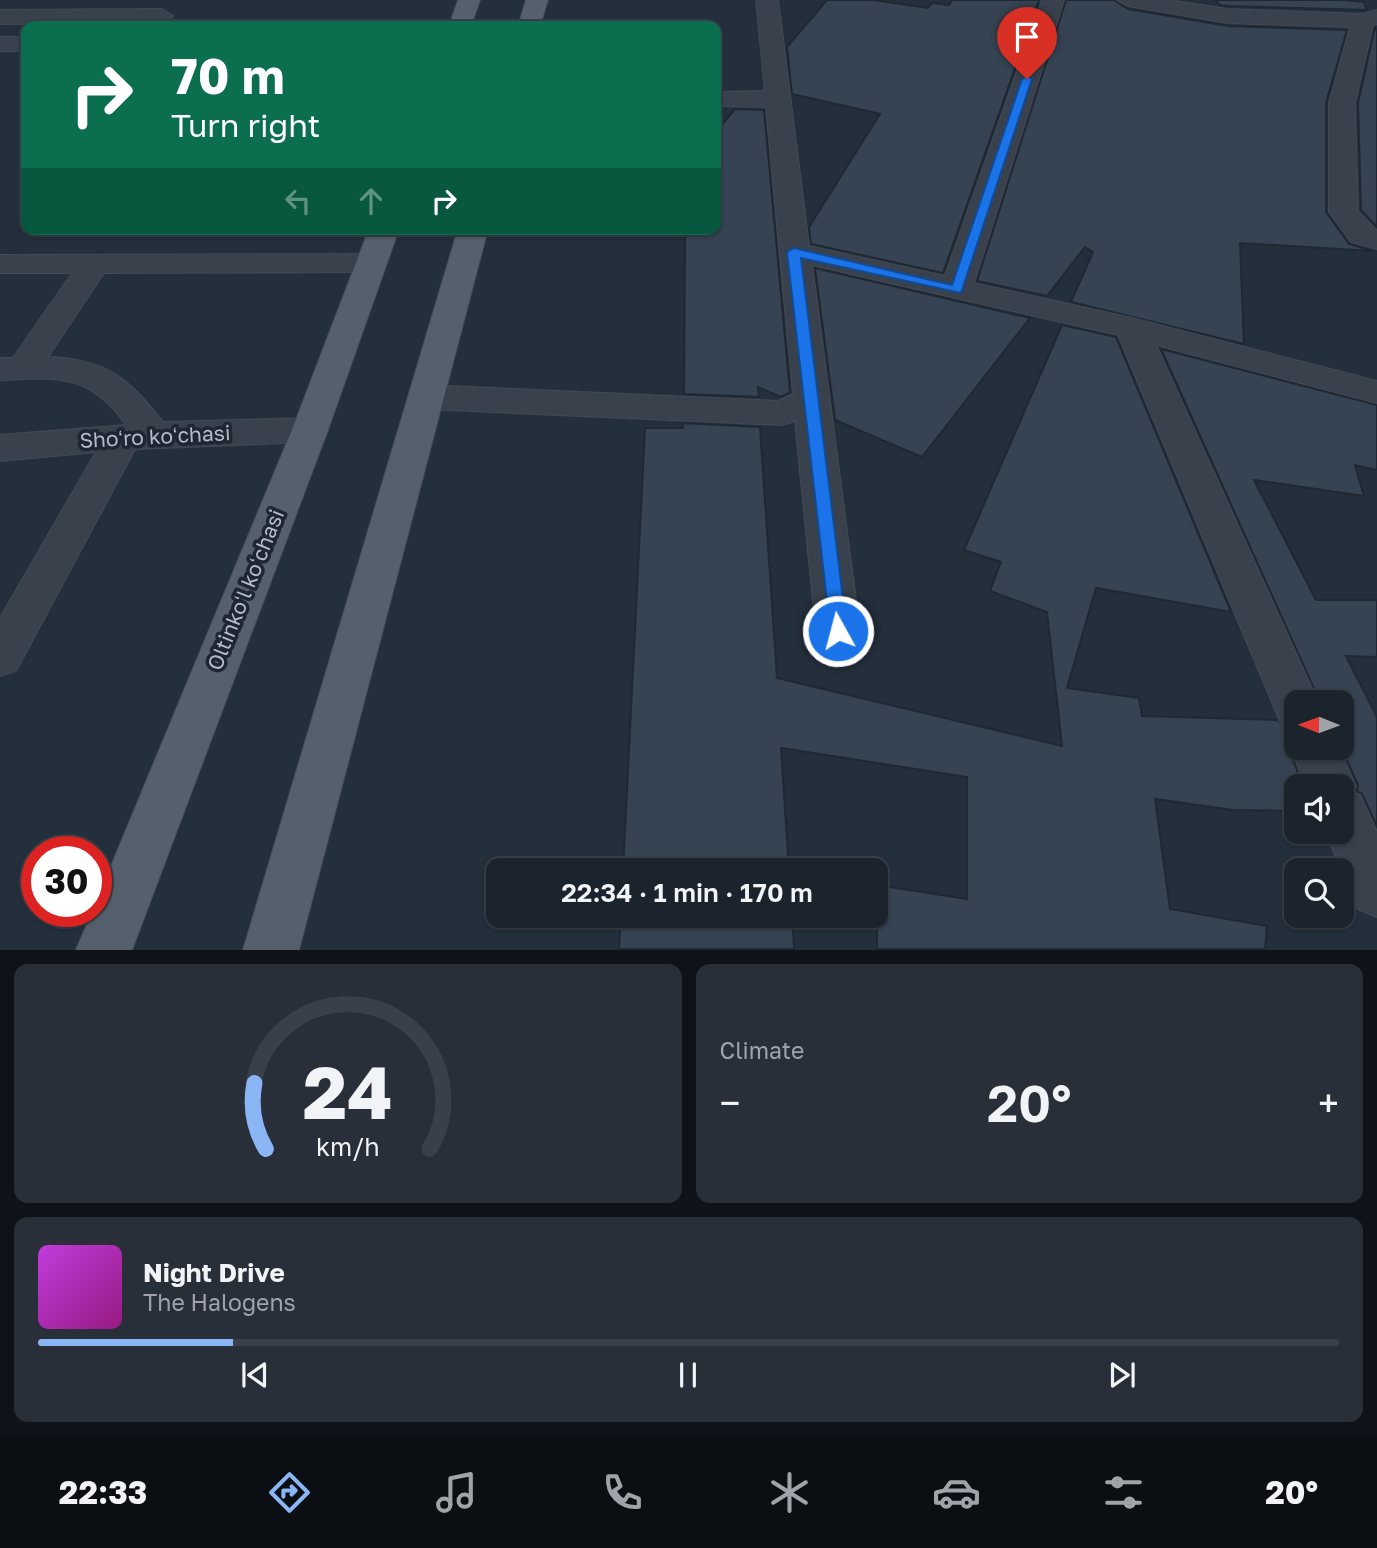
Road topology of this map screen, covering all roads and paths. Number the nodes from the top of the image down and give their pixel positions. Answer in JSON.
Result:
{"nodes":[{"id":1,"x":470,"y":0,"type":"edge"},
{"id":2,"x":537,"y":0,"type":"edge"},
{"id":3,"x":767,"y":0,"type":"edge"},
{"id":4,"x":1053,"y":0,"type":"edge"},
{"id":5,"x":1128,"y":0,"type":"edge"},
{"id":6,"x":132,"y":8,"type":"edge"},
{"id":7,"x":0,"y":17,"type":"edge"},
{"id":8,"x":1370,"y":19,"type":"edge"},
{"id":9,"x":158,"y":21,"type":"edge"},
{"id":10,"x":462,"y":21,"type":"edge"},
{"id":11,"x":531,"y":21,"type":"edge"},
{"id":12,"x":1,"y":44,"type":"edge"},
{"id":13,"x":21,"y":44,"type":"edge"},
{"id":14,"x":721,"y":99,"type":"edge"},
{"id":15,"x":778,"y":99,"type":"junction"},
{"id":16,"x":471,"y":235,"type":"edge"},
{"id":17,"x":1377,"y":240,"type":"edge"},
{"id":18,"x":378,"y":246,"type":"edge"},
{"id":19,"x":794,"y":252,"type":"junction"},
{"id":20,"x":95,"y":263,"type":"junction"},
{"id":21,"x":0,"y":264,"type":"edge"},
{"id":22,"x":956,"y":290,"type":"junction"},
{"id":23,"x":1132,"y":328,"type":"junction"},
{"id":24,"x":11,"y":368,"type":"edge"},
{"id":25,"x":1377,"y":392,"type":"edge"},
{"id":26,"x":426,"y":397,"type":"junction"},
{"id":27,"x":811,"y":400,"type":"junction"},
{"id":28,"x":310,"y":430,"type":"junction"},
{"id":29,"x":138,"y":436,"type":"junction"},
{"id":30,"x":0,"y":448,"type":"edge"},
{"id":31,"x":838,"y":631,"type":"dead end"},
{"id":32,"x":0,"y":659,"type":"edge"},
{"id":33,"x":1290,"y":690,"type":"edge"},
{"id":34,"x":1354,"y":838,"type":"edge"},
{"id":35,"x":1377,"y":891,"type":"edge"},
{"id":36,"x":104,"y":950,"type":"edge"},
{"id":37,"x":271,"y":950,"type":"edge"}],
"edges":[{"from":1,"to":10,"type":"main road"},
{"from":2,"to":11,"type":"main road"},
{"from":3,"to":15,"type":"street"},
{"from":4,"to":22,"type":"street"},
{"from":5,"to":8,"type":"street"},
{"from":6,"to":7,"type":"street"},
{"from":6,"to":9,"type":"street"},
{"from":8,"to":17,"type":"street"},
{"from":12,"to":13,"type":"street"},
{"from":14,"to":15,"type":"street"},
{"from":15,"to":19,"type":"street"},
{"from":16,"to":26,"type":"main road"},
{"from":18,"to":20,"type":"street"},
{"from":18,"to":28,"type":"main road","name":"Oltinkoʻl koʻchasi"},
{"from":19,"to":22,"type":"street"},
{"from":19,"to":27,"type":"street"},
{"from":20,"to":21,"type":"street"},
{"from":20,"to":24,"type":"street"},
{"from":22,"to":23,"type":"street"},
{"from":23,"to":25,"type":"street"},
{"from":23,"to":33,"type":"street"},
{"from":24,"to":29,"type":"street"},
{"from":26,"to":27,"type":"street"},
{"from":26,"to":37,"type":"main road"},
{"from":27,"to":31,"type":"street"},
{"from":28,"to":29,"type":"street","name":"Shoʻro koʻchasi"},
{"from":28,"to":36,"type":"main road","name":"Oltinkoʻl koʻchasi"},
{"from":29,"to":30,"type":"street","name":"Shoʻro koʻchasi"},
{"from":29,"to":32,"type":"street"},
{"from":34,"to":35,"type":"street"}]}
